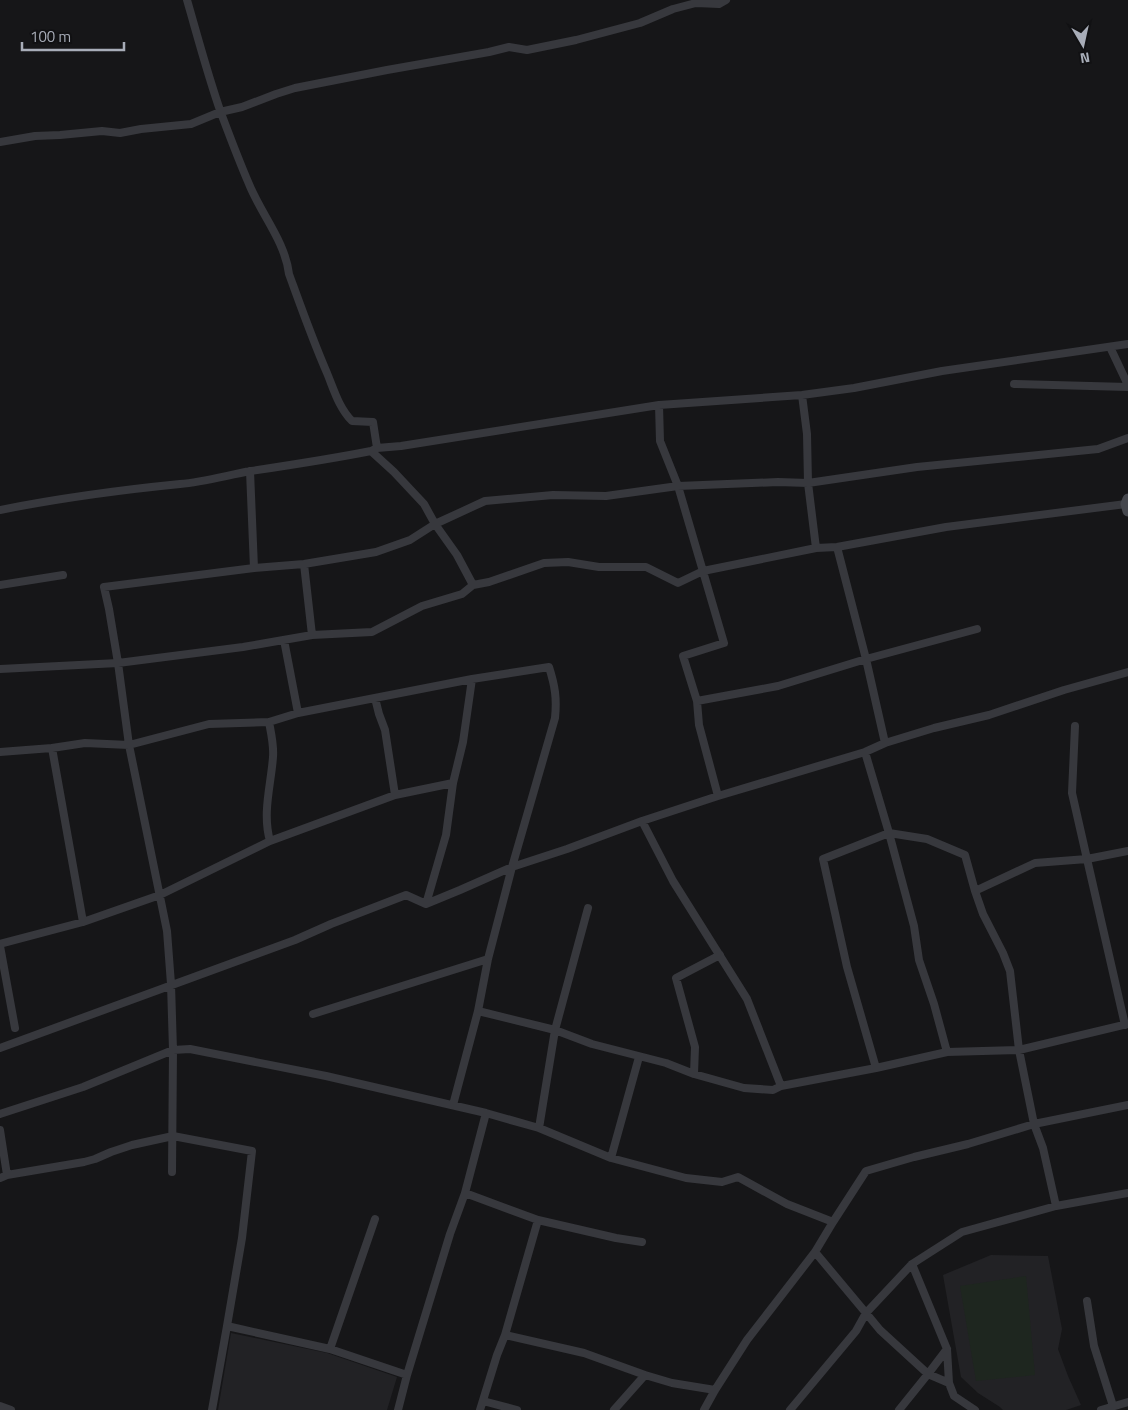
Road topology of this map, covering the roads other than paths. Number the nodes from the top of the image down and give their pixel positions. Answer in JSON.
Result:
{"nodes":[{"id":1,"x":187,"y":0,"type":"edge"},
{"id":2,"x":726,"y":0,"type":"edge"},
{"id":3,"x":220,"y":112,"type":"junction"},
{"id":4,"x":0,"y":142,"type":"edge"},
{"id":5,"x":1128,"y":344,"type":"edge"},
{"id":6,"x":1110,"y":347,"type":"junction"},
{"id":7,"x":1014,"y":384,"type":"dead end"},
{"id":8,"x":1128,"y":386,"type":"edge"},
{"id":9,"x":802,"y":395,"type":"junction"},
{"id":10,"x":659,"y":405,"type":"junction"},
{"id":11,"x":1128,"y":438,"type":"edge"},
{"id":12,"x":374,"y":450,"type":"junction"},
{"id":13,"x":250,"y":471,"type":"junction"},
{"id":14,"x":808,"y":483,"type":"junction"},
{"id":15,"x":678,"y":486,"type":"junction"},
{"id":16,"x":1127,"y":505,"type":"edge"},
{"id":17,"x":0,"y":510,"type":"edge"},
{"id":18,"x":435,"y":524,"type":"junction"},
{"id":19,"x":837,"y":547,"type":"junction"},
{"id":20,"x":816,"y":548,"type":"junction"},
{"id":21,"x":304,"y":564,"type":"junction"},
{"id":22,"x":254,"y":568,"type":"junction"},
{"id":23,"x":703,"y":571,"type":"junction"},
{"id":24,"x":63,"y":575,"type":"dead end"},
{"id":25,"x":0,"y":585,"type":"edge"},
{"id":26,"x":473,"y":585,"type":"junction"},
{"id":27,"x":977,"y":629,"type":"dead end"},
{"id":28,"x":312,"y":635,"type":"junction"},
{"id":29,"x":284,"y":640,"type":"junction"},
{"id":30,"x":866,"y":660,"type":"junction"},
{"id":31,"x":118,"y":663,"type":"junction"},
{"id":32,"x":0,"y":669,"type":"edge"},
{"id":33,"x":1128,"y":672,"type":"edge"},
{"id":34,"x":472,"y":679,"type":"junction"},
{"id":35,"x":375,"y":698,"type":"junction"},
{"id":36,"x":697,"y":701,"type":"junction"},
{"id":37,"x":298,"y":713,"type":"junction"},
{"id":38,"x":269,"y":722,"type":"junction"},
{"id":39,"x":1075,"y":726,"type":"dead end"},
{"id":40,"x":885,"y":743,"type":"junction"},
{"id":41,"x":129,"y":745,"type":"junction"},
{"id":42,"x":52,"y":748,"type":"junction"},
{"id":43,"x":0,"y":752,"type":"edge"},
{"id":44,"x":864,"y":752,"type":"junction"},
{"id":45,"x":453,"y":784,"type":"junction"},
{"id":46,"x":394,"y":795,"type":"junction"},
{"id":47,"x":718,"y":796,"type":"junction"},
{"id":48,"x":642,"y":821,"type":"junction"},
{"id":49,"x":889,"y":833,"type":"junction"},
{"id":50,"x":270,"y":842,"type":"junction"},
{"id":51,"x":1128,"y":850,"type":"edge"},
{"id":52,"x":1086,"y":859,"type":"junction"},
{"id":53,"x":512,"y":867,"type":"junction"},
{"id":54,"x":975,"y":891,"type":"junction"},
{"id":55,"x":160,"y":895,"type":"junction"},
{"id":56,"x":426,"y":904,"type":"junction"},
{"id":57,"x":588,"y":908,"type":"dead end"},
{"id":58,"x":83,"y":922,"type":"junction"},
{"id":59,"x":0,"y":945,"type":"edge"},
{"id":60,"x":720,"y":955,"type":"junction"},
{"id":61,"x":488,"y":959,"type":"junction"},
{"id":62,"x":172,"y":984,"type":"junction"},
{"id":63,"x":478,"y":1011,"type":"junction"},
{"id":64,"x":313,"y":1014,"type":"dead end"},
{"id":65,"x":1127,"y":1024,"type":"edge"},
{"id":66,"x":15,"y":1028,"type":"dead end"},
{"id":67,"x":555,"y":1030,"type":"junction"},
{"id":68,"x":0,"y":1048,"type":"edge"},
{"id":69,"x":173,"y":1050,"type":"junction"},
{"id":70,"x":1019,"y":1050,"type":"junction"},
{"id":71,"x":947,"y":1052,"type":"junction"},
{"id":72,"x":639,"y":1057,"type":"junction"},
{"id":73,"x":876,"y":1068,"type":"junction"},
{"id":74,"x":694,"y":1074,"type":"junction"},
{"id":75,"x":781,"y":1086,"type":"junction"},
{"id":76,"x":453,"y":1105,"type":"junction"},
{"id":77,"x":1128,"y":1105,"type":"edge"},
{"id":78,"x":486,"y":1113,"type":"junction"},
{"id":79,"x":0,"y":1114,"type":"edge"},
{"id":80,"x":1034,"y":1124,"type":"junction"},
{"id":81,"x":539,"y":1128,"type":"junction"},
{"id":82,"x":0,"y":1130,"type":"edge"},
{"id":83,"x":0,"y":1134,"type":"edge"},
{"id":84,"x":173,"y":1136,"type":"junction"},
{"id":85,"x":611,"y":1158,"type":"junction"},
{"id":86,"x":172,"y":1172,"type":"dead end"},
{"id":87,"x":4,"y":1176,"type":"edge"},
{"id":88,"x":465,"y":1193,"type":"junction"},
{"id":89,"x":1128,"y":1193,"type":"edge"},
{"id":90,"x":1056,"y":1206,"type":"junction"},
{"id":91,"x":375,"y":1219,"type":"dead end"},
{"id":92,"x":538,"y":1220,"type":"junction"},
{"id":93,"x":832,"y":1222,"type":"junction"},
{"id":94,"x":642,"y":1242,"type":"dead end"},
{"id":95,"x":815,"y":1252,"type":"junction"},
{"id":96,"x":912,"y":1264,"type":"junction"},
{"id":97,"x":1087,"y":1301,"type":"dead end"},
{"id":98,"x":866,"y":1313,"type":"junction"},
{"id":99,"x":227,"y":1326,"type":"junction"},
{"id":100,"x":505,"y":1335,"type":"junction"},
{"id":101,"x":330,"y":1349,"type":"junction"},
{"id":102,"x":947,"y":1349,"type":"junction"},
{"id":103,"x":928,"y":1374,"type":"junction"},
{"id":104,"x":407,"y":1375,"type":"junction"},
{"id":105,"x":645,"y":1375,"type":"junction"},
{"id":106,"x":950,"y":1383,"type":"junction"},
{"id":107,"x":715,"y":1390,"type":"junction"},
{"id":108,"x":483,"y":1401,"type":"junction"},
{"id":109,"x":1128,"y":1402,"type":"edge"},
{"id":110,"x":0,"y":1406,"type":"edge"},
{"id":111,"x":1113,"y":1406,"type":"junction"},
{"id":112,"x":11,"y":1410,"type":"edge"},
{"id":113,"x":212,"y":1410,"type":"edge"},
{"id":114,"x":398,"y":1410,"type":"edge"},
{"id":115,"x":480,"y":1410,"type":"edge"},
{"id":116,"x":517,"y":1410,"type":"edge"},
{"id":117,"x":614,"y":1410,"type":"edge"},
{"id":118,"x":704,"y":1410,"type":"edge"},
{"id":119,"x":790,"y":1410,"type":"edge"},
{"id":120,"x":899,"y":1410,"type":"edge"},
{"id":121,"x":976,"y":1410,"type":"edge"},
{"id":122,"x":1101,"y":1410,"type":"edge"}],
"edges":[{"from":1,"to":3,"type":"street"},
{"from":2,"to":3,"type":"street"},
{"from":3,"to":4,"type":"street"},
{"from":3,"to":12,"type":"street"},
{"from":5,"to":6,"type":"street"},
{"from":6,"to":8,"type":"street"},
{"from":6,"to":9,"type":"street"},
{"from":7,"to":8,"type":"street"},
{"from":9,"to":10,"type":"street"},
{"from":9,"to":14,"type":"street"},
{"from":10,"to":12,"type":"street"},
{"from":10,"to":15,"type":"street"},
{"from":11,"to":14,"type":"street"},
{"from":12,"to":13,"type":"street"},
{"from":12,"to":18,"type":"street"},
{"from":13,"to":17,"type":"street"},
{"from":13,"to":22,"type":"street"},
{"from":14,"to":15,"type":"street"},
{"from":14,"to":20,"type":"street"},
{"from":15,"to":18,"type":"street"},
{"from":15,"to":23,"type":"street"},
{"from":16,"to":19,"type":"street"},
{"from":18,"to":21,"type":"street"},
{"from":18,"to":26,"type":"street"},
{"from":19,"to":20,"type":"street"},
{"from":19,"to":30,"type":"street"},
{"from":20,"to":23,"type":"street"},
{"from":21,"to":22,"type":"street"},
{"from":21,"to":28,"type":"street"},
{"from":22,"to":31,"type":"street"},
{"from":23,"to":26,"type":"street"},
{"from":23,"to":36,"type":"street"},
{"from":24,"to":25,"type":"street"},
{"from":26,"to":28,"type":"street"},
{"from":27,"to":30,"type":"street"},
{"from":28,"to":29,"type":"street"},
{"from":29,"to":31,"type":"street"},
{"from":29,"to":37,"type":"street"},
{"from":30,"to":36,"type":"street"},
{"from":30,"to":40,"type":"street"},
{"from":31,"to":32,"type":"street"},
{"from":31,"to":41,"type":"street"},
{"from":33,"to":40,"type":"street"},
{"from":34,"to":35,"type":"street"},
{"from":34,"to":45,"type":"street"},
{"from":34,"to":53,"type":"street"},
{"from":35,"to":37,"type":"street"},
{"from":35,"to":46,"type":"street"},
{"from":36,"to":47,"type":"street"},
{"from":37,"to":38,"type":"street"},
{"from":38,"to":41,"type":"street"},
{"from":38,"to":50,"type":"street"},
{"from":39,"to":52,"type":"street"},
{"from":40,"to":44,"type":"street"},
{"from":41,"to":42,"type":"street"},
{"from":41,"to":55,"type":"street"},
{"from":42,"to":43,"type":"street"},
{"from":42,"to":58,"type":"street"},
{"from":44,"to":47,"type":"street"},
{"from":44,"to":49,"type":"street"},
{"from":45,"to":46,"type":"street"},
{"from":45,"to":56,"type":"street"},
{"from":46,"to":50,"type":"street"},
{"from":47,"to":48,"type":"street"},
{"from":48,"to":53,"type":"street"},
{"from":48,"to":60,"type":"street"},
{"from":49,"to":54,"type":"street"},
{"from":49,"to":71,"type":"street"},
{"from":49,"to":73,"type":"street"},
{"from":50,"to":55,"type":"street"},
{"from":51,"to":52,"type":"street"},
{"from":52,"to":54,"type":"street"},
{"from":52,"to":65,"type":"street"},
{"from":53,"to":56,"type":"street"},
{"from":53,"to":61,"type":"street"},
{"from":54,"to":70,"type":"street"},
{"from":55,"to":58,"type":"street"},
{"from":55,"to":62,"type":"street"},
{"from":56,"to":62,"type":"street"},
{"from":57,"to":67,"type":"street"},
{"from":58,"to":59,"type":"street"},
{"from":59,"to":66,"type":"street"},
{"from":60,"to":74,"type":"street"},
{"from":60,"to":75,"type":"street"},
{"from":61,"to":63,"type":"street"},
{"from":61,"to":64,"type":"street"},
{"from":62,"to":68,"type":"street"},
{"from":62,"to":69,"type":"street"},
{"from":63,"to":67,"type":"street"},
{"from":63,"to":76,"type":"street"},
{"from":65,"to":70,"type":"street"},
{"from":67,"to":72,"type":"street"},
{"from":67,"to":81,"type":"street"},
{"from":69,"to":76,"type":"street"},
{"from":69,"to":79,"type":"street"},
{"from":69,"to":84,"type":"street"},
{"from":70,"to":71,"type":"street"},
{"from":70,"to":80,"type":"street"},
{"from":71,"to":73,"type":"street"},
{"from":72,"to":74,"type":"street"},
{"from":72,"to":85,"type":"street"},
{"from":73,"to":75,"type":"street"},
{"from":74,"to":75,"type":"street"},
{"from":76,"to":78,"type":"street"},
{"from":77,"to":80,"type":"street"},
{"from":78,"to":81,"type":"street"},
{"from":78,"to":88,"type":"street"},
{"from":80,"to":90,"type":"street"},
{"from":80,"to":93,"type":"street"},
{"from":81,"to":85,"type":"street"},
{"from":82,"to":83,"type":"street"},
{"from":83,"to":87,"type":"street"},
{"from":84,"to":86,"type":"street"},
{"from":84,"to":87,"type":"street"},
{"from":84,"to":99,"type":"street"},
{"from":85,"to":93,"type":"street"},
{"from":88,"to":92,"type":"street"},
{"from":88,"to":104,"type":"street"},
{"from":89,"to":90,"type":"street"},
{"from":90,"to":96,"type":"street"},
{"from":91,"to":101,"type":"street"},
{"from":92,"to":94,"type":"street"},
{"from":92,"to":100,"type":"street"},
{"from":93,"to":95,"type":"street"},
{"from":95,"to":98,"type":"street"},
{"from":95,"to":107,"type":"street"},
{"from":96,"to":98,"type":"street"},
{"from":96,"to":102,"type":"street"},
{"from":97,"to":111,"type":"street"},
{"from":98,"to":103,"type":"street"},
{"from":98,"to":119,"type":"street"},
{"from":99,"to":101,"type":"street"},
{"from":99,"to":113,"type":"street"},
{"from":100,"to":105,"type":"street"},
{"from":100,"to":108,"type":"street"},
{"from":101,"to":104,"type":"street"},
{"from":102,"to":103,"type":"street"},
{"from":102,"to":106,"type":"street"},
{"from":103,"to":106,"type":"street"},
{"from":103,"to":120,"type":"street"},
{"from":104,"to":114,"type":"street"},
{"from":105,"to":107,"type":"street"},
{"from":105,"to":117,"type":"street"},
{"from":106,"to":121,"type":"street"},
{"from":107,"to":118,"type":"street"},
{"from":108,"to":115,"type":"street"},
{"from":108,"to":116,"type":"street"},
{"from":109,"to":111,"type":"street"},
{"from":110,"to":112,"type":"street"},
{"from":111,"to":122,"type":"street"}]}
